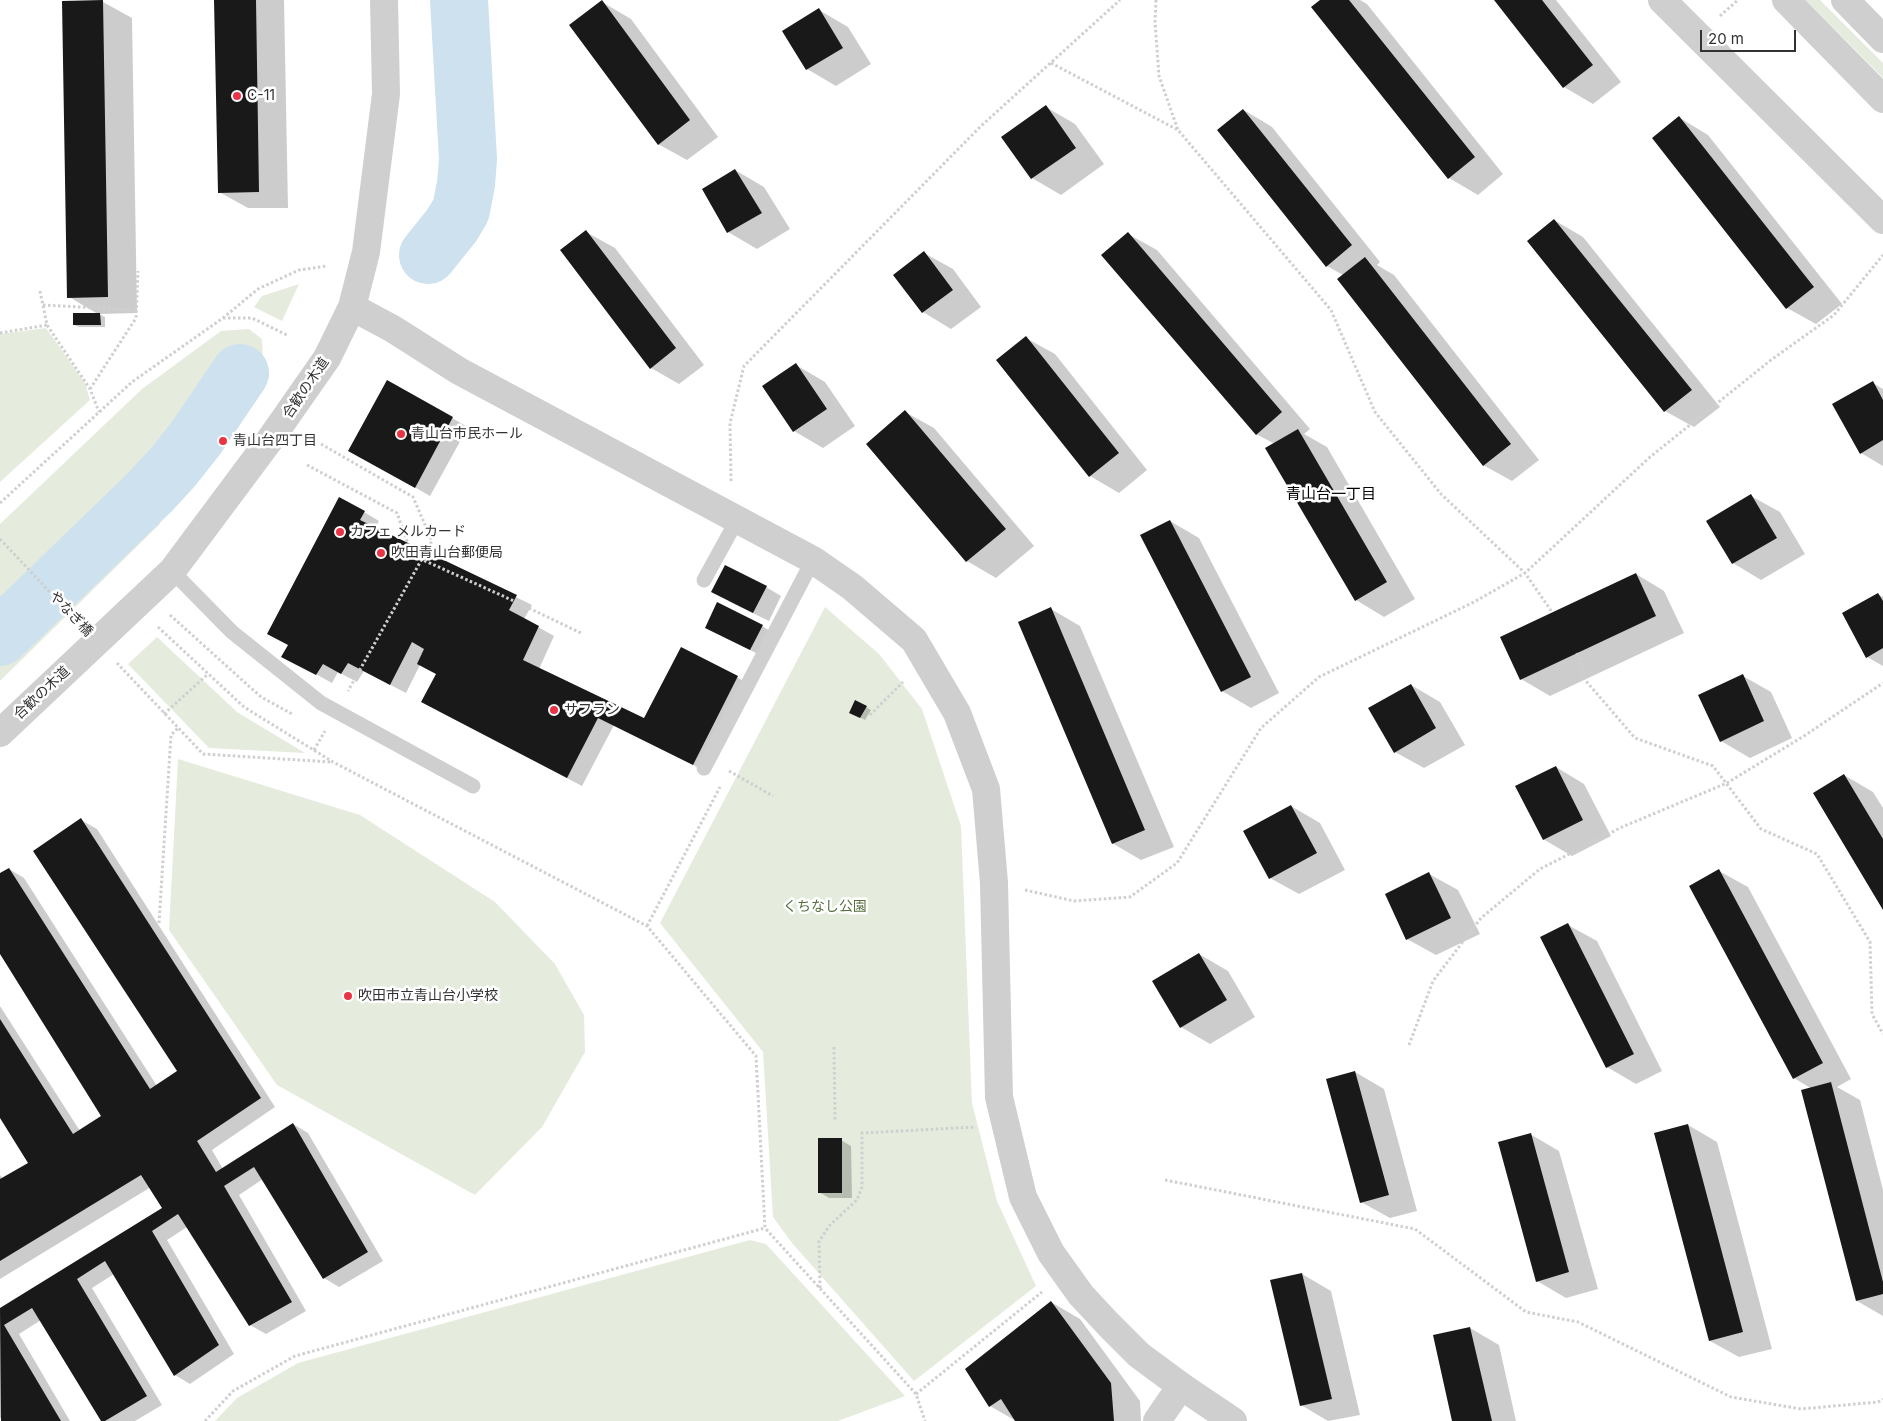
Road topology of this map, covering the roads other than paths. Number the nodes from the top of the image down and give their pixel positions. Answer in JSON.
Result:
{"nodes":[{"id":1,"x":384,"y":0,"type":"edge"},
{"id":2,"x":1662,"y":0,"type":"edge"},
{"id":3,"x":1786,"y":0,"type":"edge"},
{"id":4,"x":1845,"y":0,"type":"edge"},
{"id":5,"x":1883,"y":38,"type":"edge"},
{"id":6,"x":1883,"y":99,"type":"edge"},
{"id":7,"x":1883,"y":220,"type":"edge"},
{"id":8,"x":352,"y":307,"type":"junction"},
{"id":9,"x":737,"y":520,"type":"junction"},
{"id":10,"x":813,"y":560,"type":"junction"},
{"id":11,"x":172,"y":571,"type":"junction"},
{"id":12,"x":704,"y":580,"type":"dead end"},
{"id":13,"x":0,"y":733,"type":"edge"},
{"id":14,"x":704,"y":768,"type":"dead end"},
{"id":15,"x":473,"y":786,"type":"dead end"},
{"id":16,"x":1181,"y":1386,"type":"junction"},
{"id":17,"x":1157,"y":1421,"type":"edge"},
{"id":18,"x":1233,"y":1421,"type":"edge"}],
"edges":[{"from":1,"to":8,"type":"street","name":"合歓の木道"},
{"from":2,"to":7,"type":"street"},
{"from":3,"to":6,"type":"street"},
{"from":4,"to":5,"type":"street"},
{"from":8,"to":9,"type":"street"},
{"from":8,"to":11,"type":"street","name":"合歓の木道"},
{"from":9,"to":10,"type":"street"},
{"from":9,"to":12,"type":"lane"},
{"from":10,"to":14,"type":"lane"},
{"from":10,"to":16,"type":"street"},
{"from":11,"to":13,"type":"street","name":"合歓の木道"},
{"from":11,"to":15,"type":"lane"},
{"from":16,"to":17,"type":"street"},
{"from":16,"to":18,"type":"street"}]}
